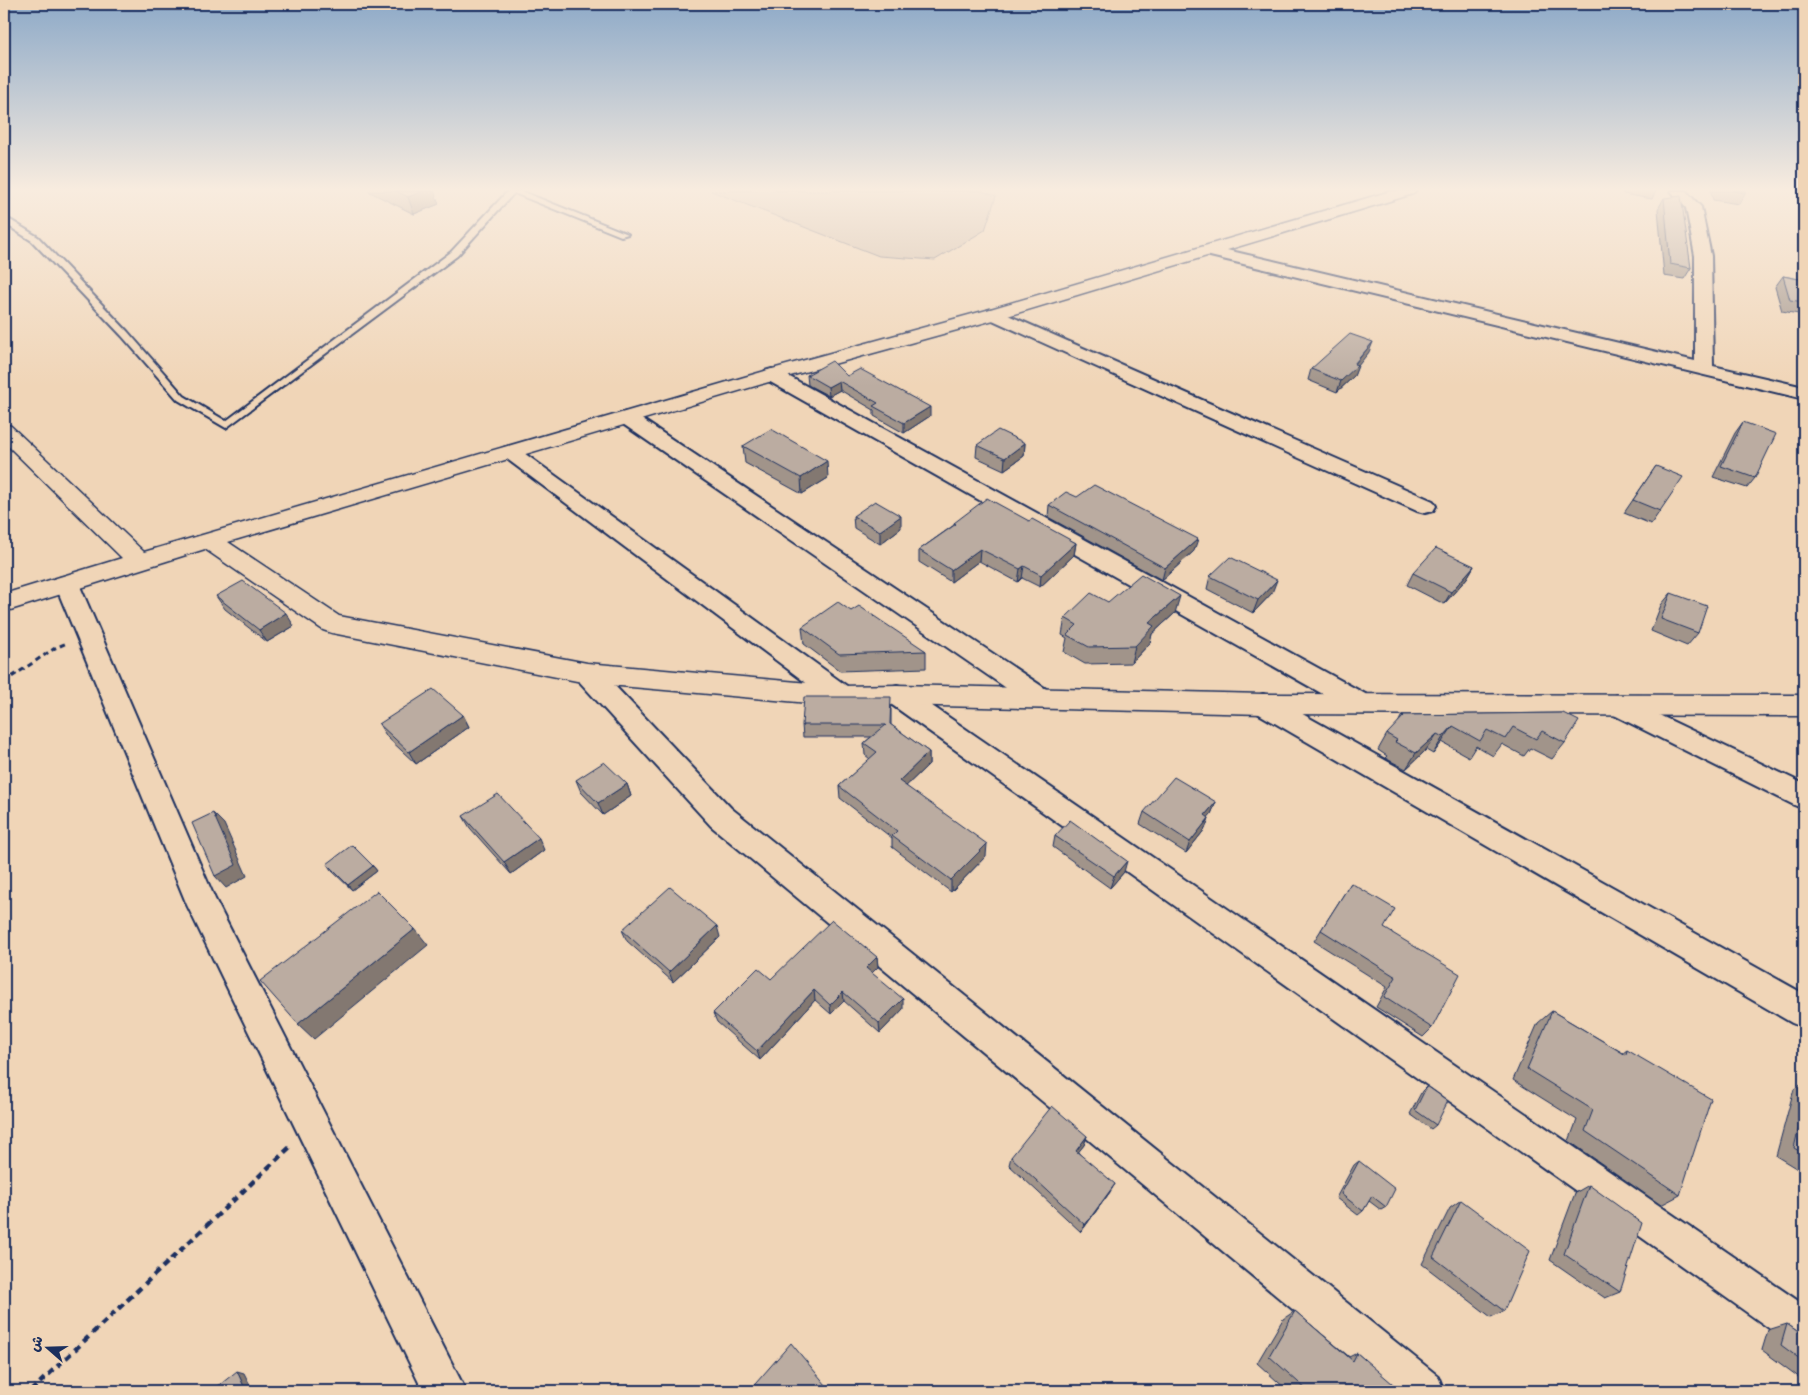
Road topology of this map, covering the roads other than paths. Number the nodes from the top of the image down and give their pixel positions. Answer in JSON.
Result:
{"nodes":[{"id":1,"x":51,"y":256,"type":"edge"},
{"id":2,"x":451,"y":256,"type":"edge"},
{"id":3,"x":1193,"y":256,"type":"edge"},
{"id":4,"x":1231,"y":256,"type":"edge"},
{"id":5,"x":1703,"y":256,"type":"edge"},
{"id":6,"x":994,"y":314,"type":"junction"},
{"id":7,"x":1704,"y":369,"type":"junction"},
{"id":8,"x":772,"y":375,"type":"junction"},
{"id":9,"x":1804,"y":393,"type":"edge"},
{"id":10,"x":627,"y":418,"type":"junction"},
{"id":11,"x":4,"y":430,"type":"edge"},
{"id":12,"x":510,"y":452,"type":"junction"},
{"id":13,"x":1425,"y":506,"type":"dead end"},
{"id":14,"x":208,"y":540,"type":"junction"},
{"id":15,"x":140,"y":562,"type":"junction"},
{"id":16,"x":67,"y":584,"type":"junction"},
{"id":17,"x":4,"y":603,"type":"edge"},
{"id":18,"x":587,"y":672,"type":"junction"},
{"id":19,"x":897,"y":695,"type":"junction"},
{"id":20,"x":842,"y":696,"type":"junction"},
{"id":21,"x":1040,"y":698,"type":"junction"},
{"id":22,"x":1360,"y":703,"type":"junction"},
{"id":23,"x":1262,"y":704,"type":"junction"},
{"id":24,"x":1617,"y":705,"type":"junction"},
{"id":25,"x":1804,"y":706,"type":"edge"},
{"id":26,"x":1804,"y":797,"type":"edge"},
{"id":27,"x":1804,"y":1012,"type":"edge"},
{"id":28,"x":1804,"y":1329,"type":"edge"},
{"id":29,"x":445,"y":1391,"type":"edge"},
{"id":30,"x":1423,"y":1391,"type":"edge"}],
"edges":[{"from":1,"to":2,"type":"lane"},
{"from":3,"to":6,"type":"street"},
{"from":4,"to":7,"type":"street"},
{"from":5,"to":7,"type":"street"},
{"from":6,"to":8,"type":"street"},
{"from":6,"to":13,"type":"street"},
{"from":7,"to":9,"type":"street"},
{"from":8,"to":10,"type":"street"},
{"from":8,"to":22,"type":"street"},
{"from":10,"to":12,"type":"street"},
{"from":10,"to":21,"type":"street"},
{"from":11,"to":15,"type":"street"},
{"from":12,"to":14,"type":"street"},
{"from":12,"to":20,"type":"street"},
{"from":14,"to":15,"type":"street"},
{"from":14,"to":18,"type":"street"},
{"from":15,"to":16,"type":"street"},
{"from":16,"to":17,"type":"street"},
{"from":16,"to":29,"type":"street"},
{"from":18,"to":20,"type":"street"},
{"from":18,"to":30,"type":"street"},
{"from":19,"to":20,"type":"street"},
{"from":19,"to":21,"type":"street"},
{"from":19,"to":28,"type":"street"},
{"from":21,"to":23,"type":"street"},
{"from":22,"to":23,"type":"street"},
{"from":22,"to":24,"type":"street"},
{"from":23,"to":27,"type":"street"},
{"from":24,"to":25,"type":"street"},
{"from":24,"to":26,"type":"street"}]}
